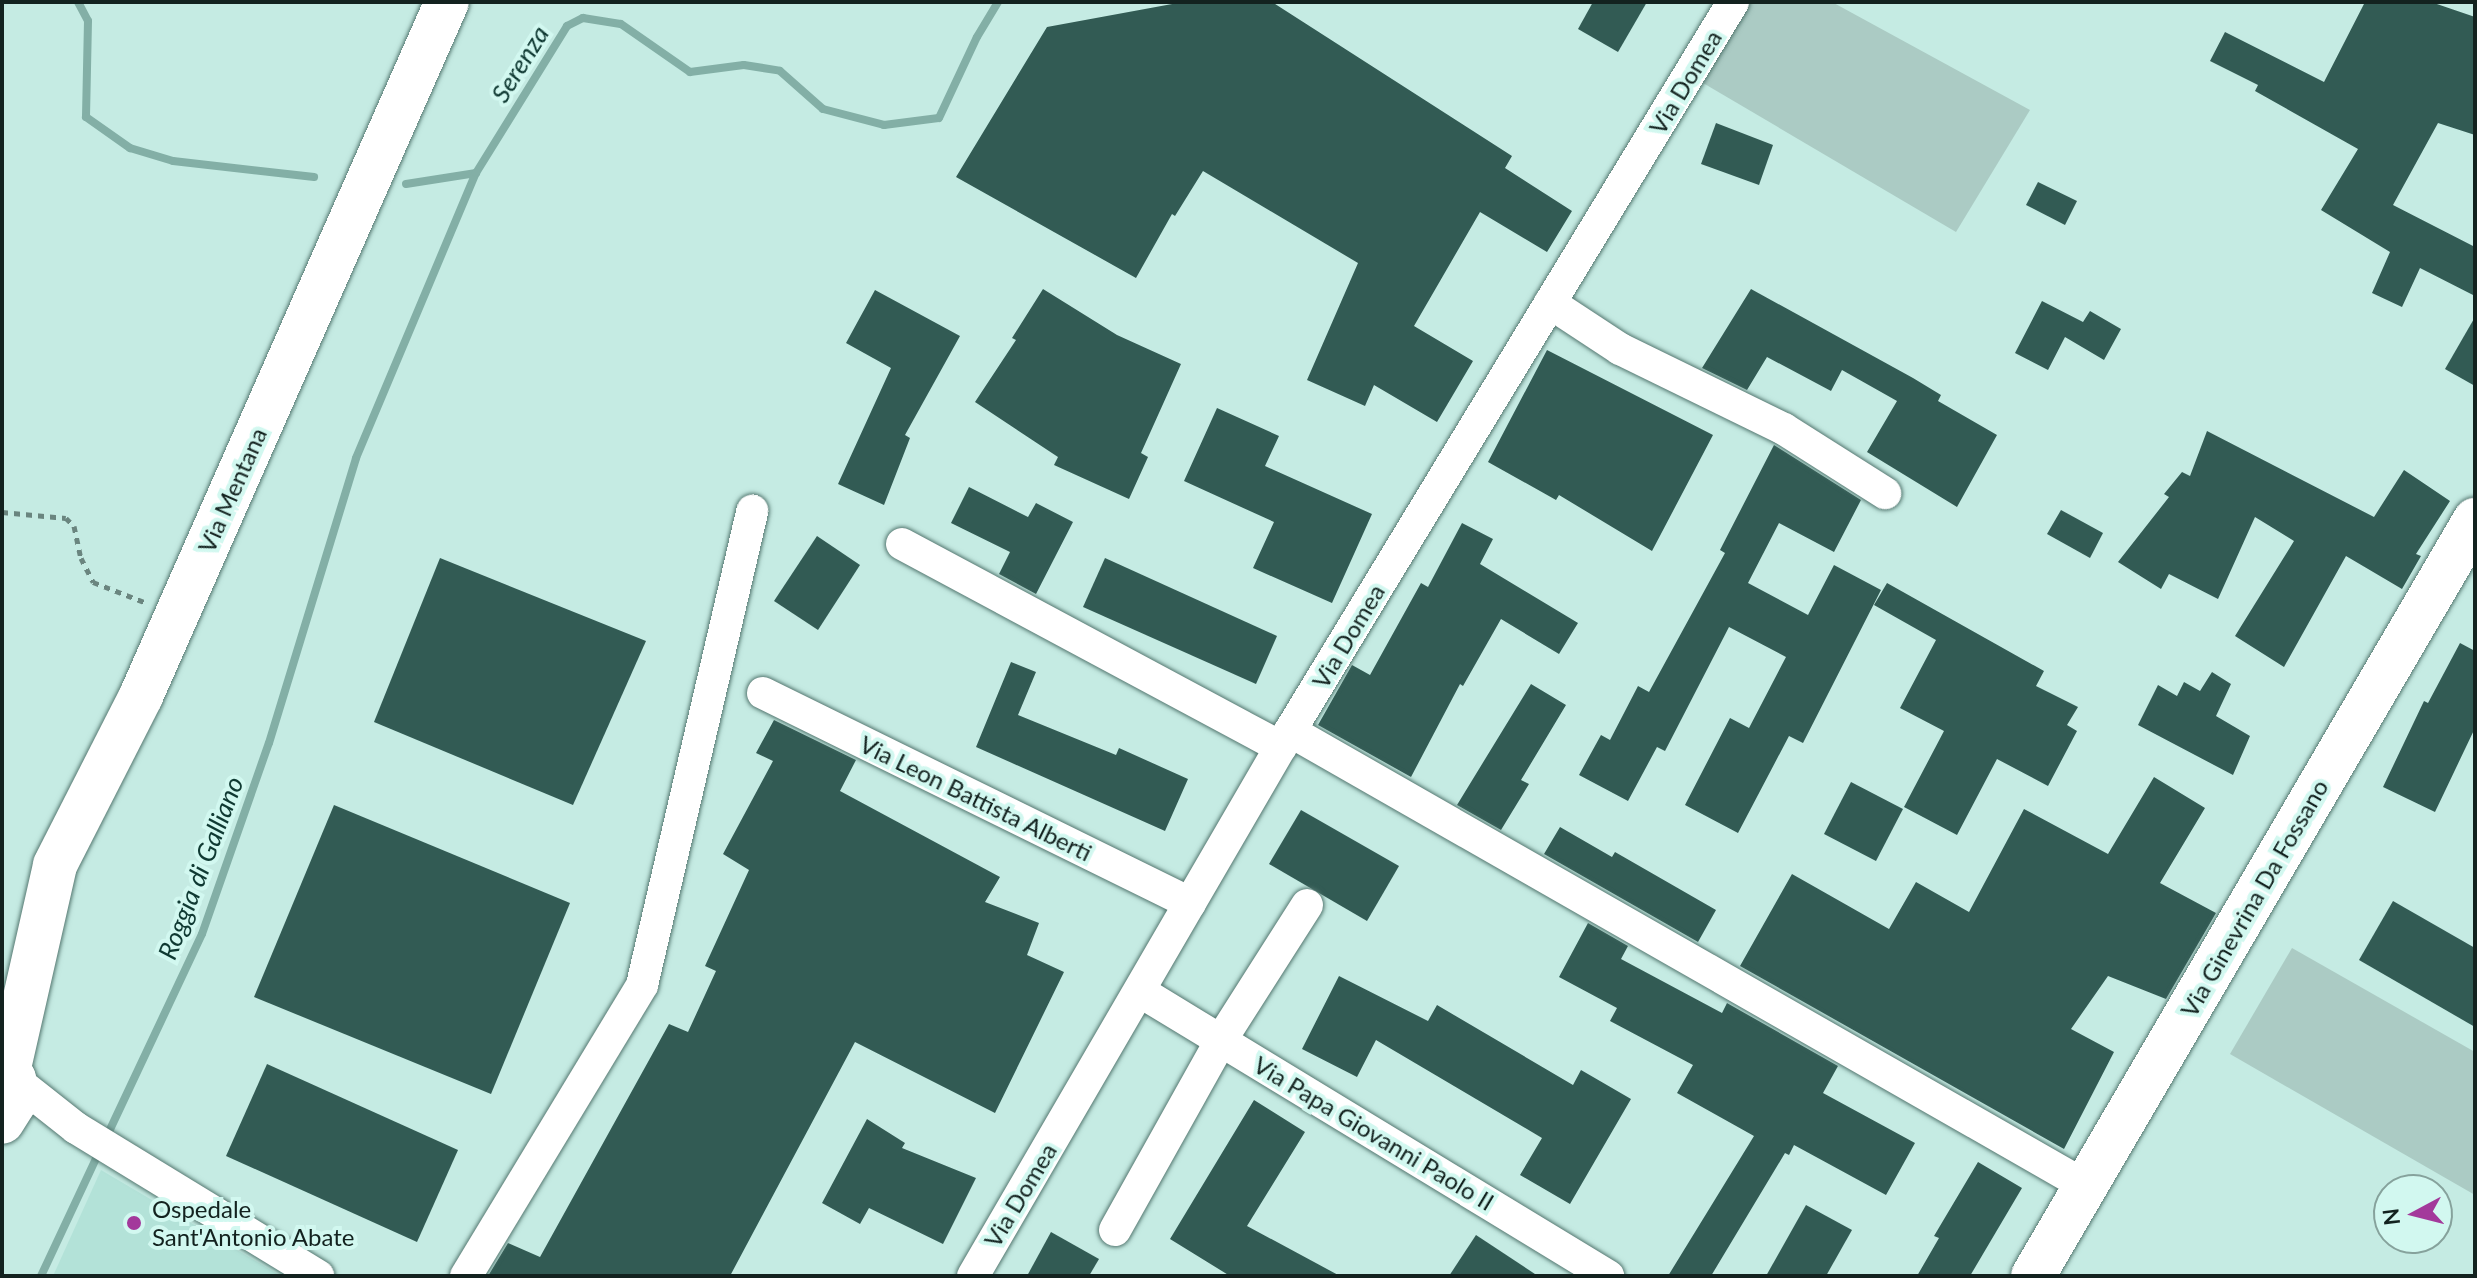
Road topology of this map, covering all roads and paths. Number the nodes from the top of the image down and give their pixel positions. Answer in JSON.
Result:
{"nodes":[{"id":1,"x":447,"y":2,"type":"edge"},
{"id":2,"x":1733,"y":2,"type":"edge"},
{"id":3,"x":1550,"y":303,"type":"junction"},
{"id":4,"x":1885,"y":493,"type":"dead end"},
{"id":5,"x":752,"y":511,"type":"dead end"},
{"id":6,"x":2,"y":512,"type":"edge"},
{"id":7,"x":2475,"y":520,"type":"edge"},
{"id":8,"x":902,"y":544,"type":"dead end"},
{"id":9,"x":179,"y":609,"type":"junction"},
{"id":10,"x":763,"y":693,"type":"dead end"},
{"id":11,"x":1285,"y":739,"type":"junction"},
{"id":12,"x":1190,"y":903,"type":"junction"},
{"id":13,"x":1307,"y":905,"type":"dead end"},
{"id":14,"x":27,"y":982,"type":"junction"},
{"id":15,"x":1141,"y":992,"type":"junction"},
{"id":16,"x":2,"y":1019,"type":"edge"},
{"id":17,"x":1221,"y":1040,"type":"junction"},
{"id":18,"x":7,"y":1088,"type":"edge"},
{"id":19,"x":2086,"y":1186,"type":"junction"},
{"id":20,"x":1115,"y":1230,"type":"dead end"},
{"id":21,"x":318,"y":1276,"type":"edge"},
{"id":22,"x":466,"y":1276,"type":"edge"},
{"id":23,"x":973,"y":1276,"type":"edge"},
{"id":24,"x":1608,"y":1276,"type":"edge"},
{"id":25,"x":2033,"y":1276,"type":"edge"}],
"edges":[{"from":1,"to":9,"type":"street","name":"Via Mentana"},
{"from":2,"to":3,"type":"street","name":"Via Domea"},
{"from":3,"to":4,"type":"street"},
{"from":3,"to":11,"type":"street","name":"Via Domea"},
{"from":5,"to":22,"type":"street"},
{"from":6,"to":9,"type":"path"},
{"from":7,"to":19,"type":"street","name":"Via Ginevrina Da Fossano"},
{"from":8,"to":11,"type":"street"},
{"from":9,"to":14,"type":"street","name":"Via Mentana"},
{"from":10,"to":12,"type":"street","name":"Via Leon Battista Alberti"},
{"from":11,"to":12,"type":"street","name":"Via Domea"},
{"from":11,"to":19,"type":"street"},
{"from":12,"to":15,"type":"street","name":"Via Domea"},
{"from":13,"to":17,"type":"street"},
{"from":14,"to":16,"type":"street","name":"Via Mentana"},
{"from":14,"to":18,"type":"street","name":"Via Mentana"},
{"from":15,"to":17,"type":"street","name":"Via Papa Giovanni Paolo II"},
{"from":15,"to":23,"type":"street","name":"Via Domea"},
{"from":17,"to":20,"type":"street"},
{"from":17,"to":24,"type":"street","name":"Via Papa Giovanni Paolo II"},
{"from":18,"to":21,"type":"street"},
{"from":19,"to":25,"type":"street","name":"Via Ginevrina Da Fossano"}]}
